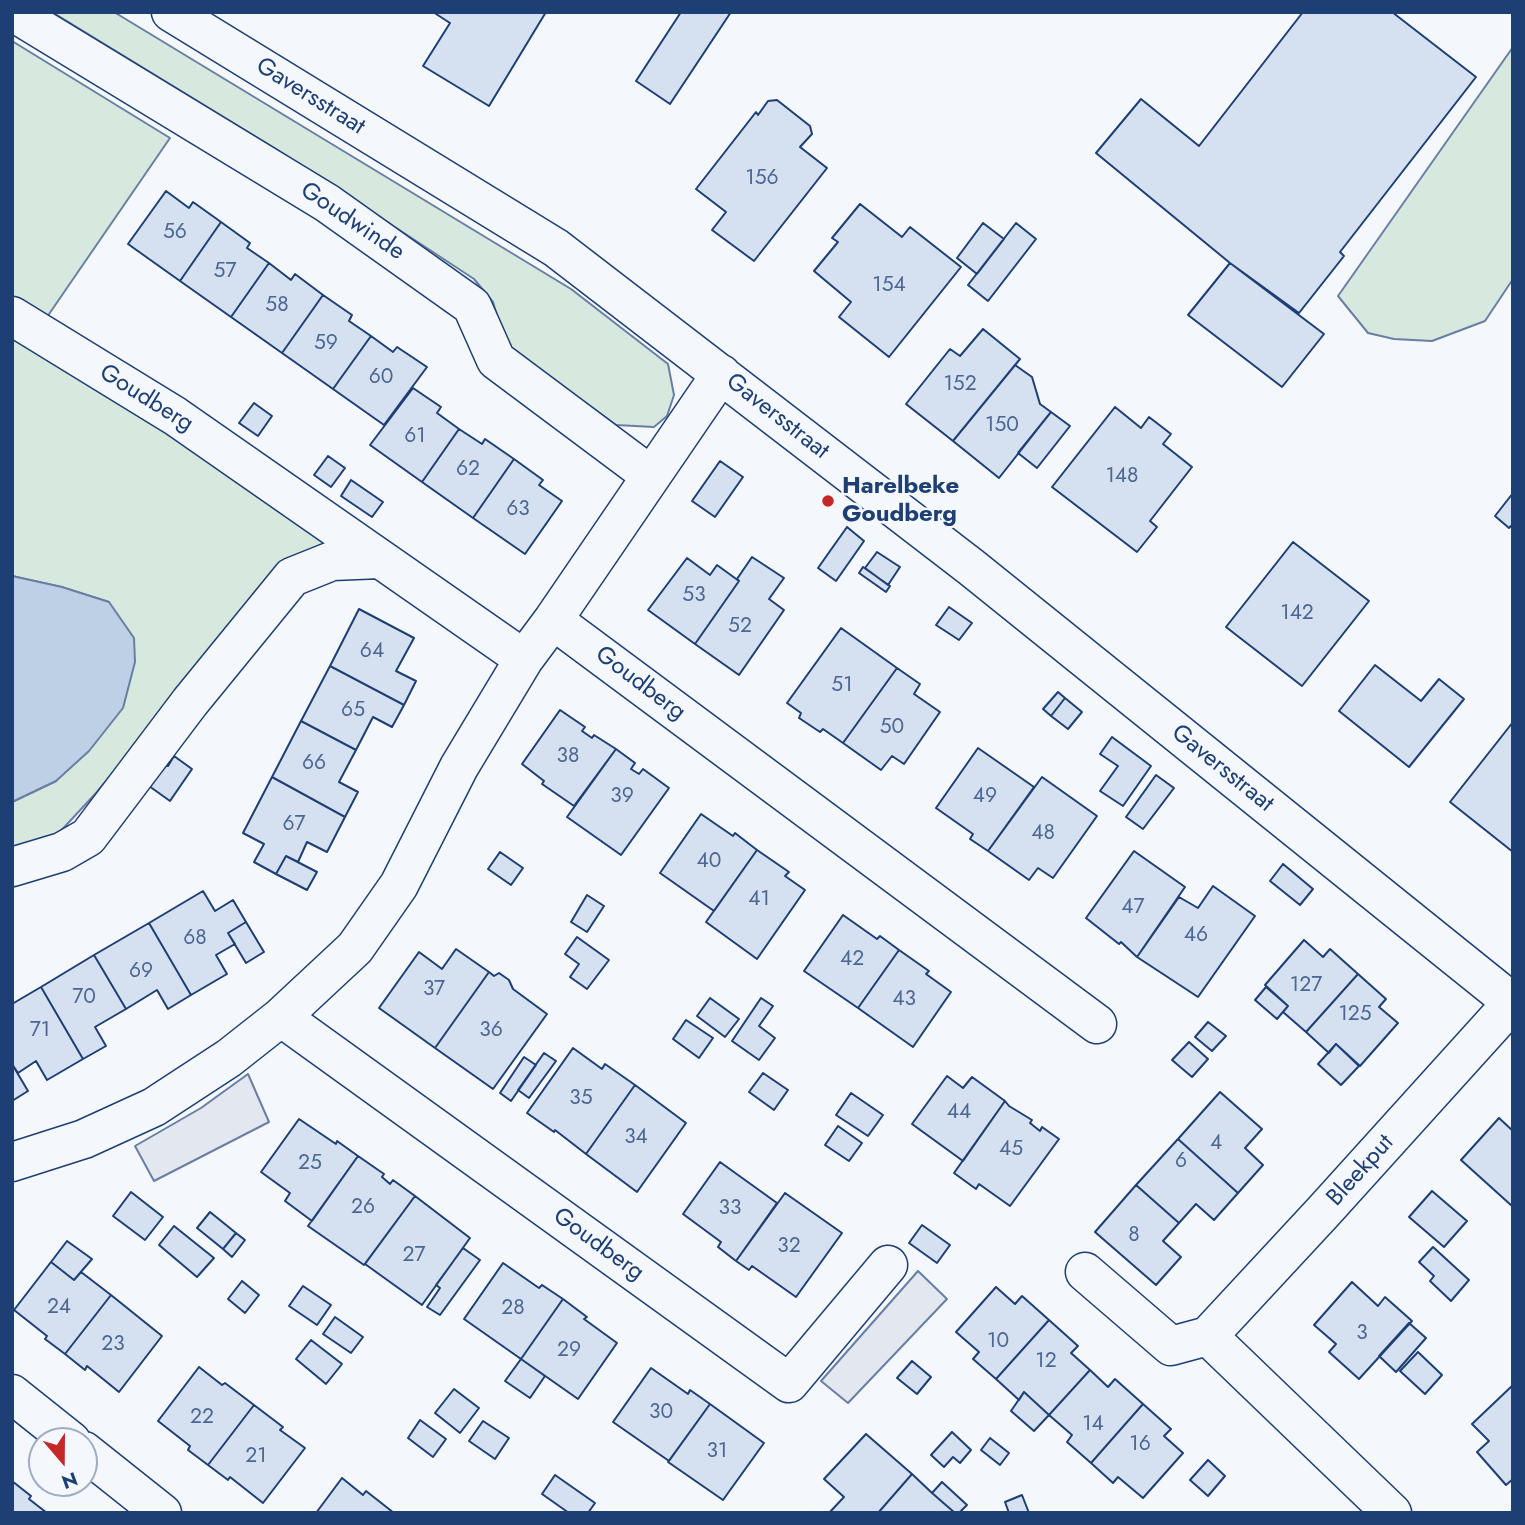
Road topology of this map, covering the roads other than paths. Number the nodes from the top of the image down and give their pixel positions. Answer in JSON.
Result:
{"nodes":[{"id":1,"x":13,"y":12,"type":"edge"},
{"id":2,"x":171,"y":12,"type":"edge"},
{"id":3,"x":12,"y":316,"type":"edge"},
{"id":4,"x":721,"y":374,"type":"junction"},
{"id":5,"x":650,"y":475,"type":"junction"},
{"id":6,"x":380,"y":559,"type":"junction"},
{"id":7,"x":554,"y":620,"type":"junction"},
{"id":8,"x":524,"y":659,"type":"junction"},
{"id":9,"x":12,"y":867,"type":"edge"},
{"id":10,"x":1513,"y":1003,"type":"edge"},
{"id":11,"x":282,"y":1017,"type":"junction"},
{"id":12,"x":1097,"y":1024,"type":"dead end"},
{"id":13,"x":12,"y":1162,"type":"edge"},
{"id":14,"x":888,"y":1265,"type":"dead end"},
{"id":15,"x":1085,"y":1272,"type":"dead end"},
{"id":16,"x":1208,"y":1336,"type":"junction"},
{"id":17,"x":12,"y":1394,"type":"edge"},
{"id":18,"x":54,"y":1427,"type":"edge"},
{"id":19,"x":98,"y":1462,"type":"edge"},
{"id":20,"x":162,"y":1513,"type":"edge"},
{"id":21,"x":1392,"y":1513,"type":"edge"}],
"edges":[{"from":1,"to":5,"type":"street","name":"Goudwinde"},
{"from":2,"to":4,"type":"street","name":"Gaversstraat"},
{"from":3,"to":6,"type":"street","name":"Goudberg"},
{"from":4,"to":5,"type":"street"},
{"from":4,"to":10,"type":"street","name":"Gaversstraat"},
{"from":5,"to":7,"type":"street"},
{"from":6,"to":8,"type":"street","name":"Goudberg"},
{"from":6,"to":9,"type":"street"},
{"from":7,"to":8,"type":"street"},
{"from":7,"to":12,"type":"street","name":"Goudberg"},
{"from":8,"to":11,"type":"street"},
{"from":10,"to":16,"type":"street","name":"Bleekput"},
{"from":11,"to":13,"type":"street"},
{"from":11,"to":14,"type":"street","name":"Goudberg"},
{"from":15,"to":16,"type":"street"},
{"from":16,"to":21,"type":"street"},
{"from":17,"to":18,"type":"street"},
{"from":19,"to":20,"type":"street"}]}
